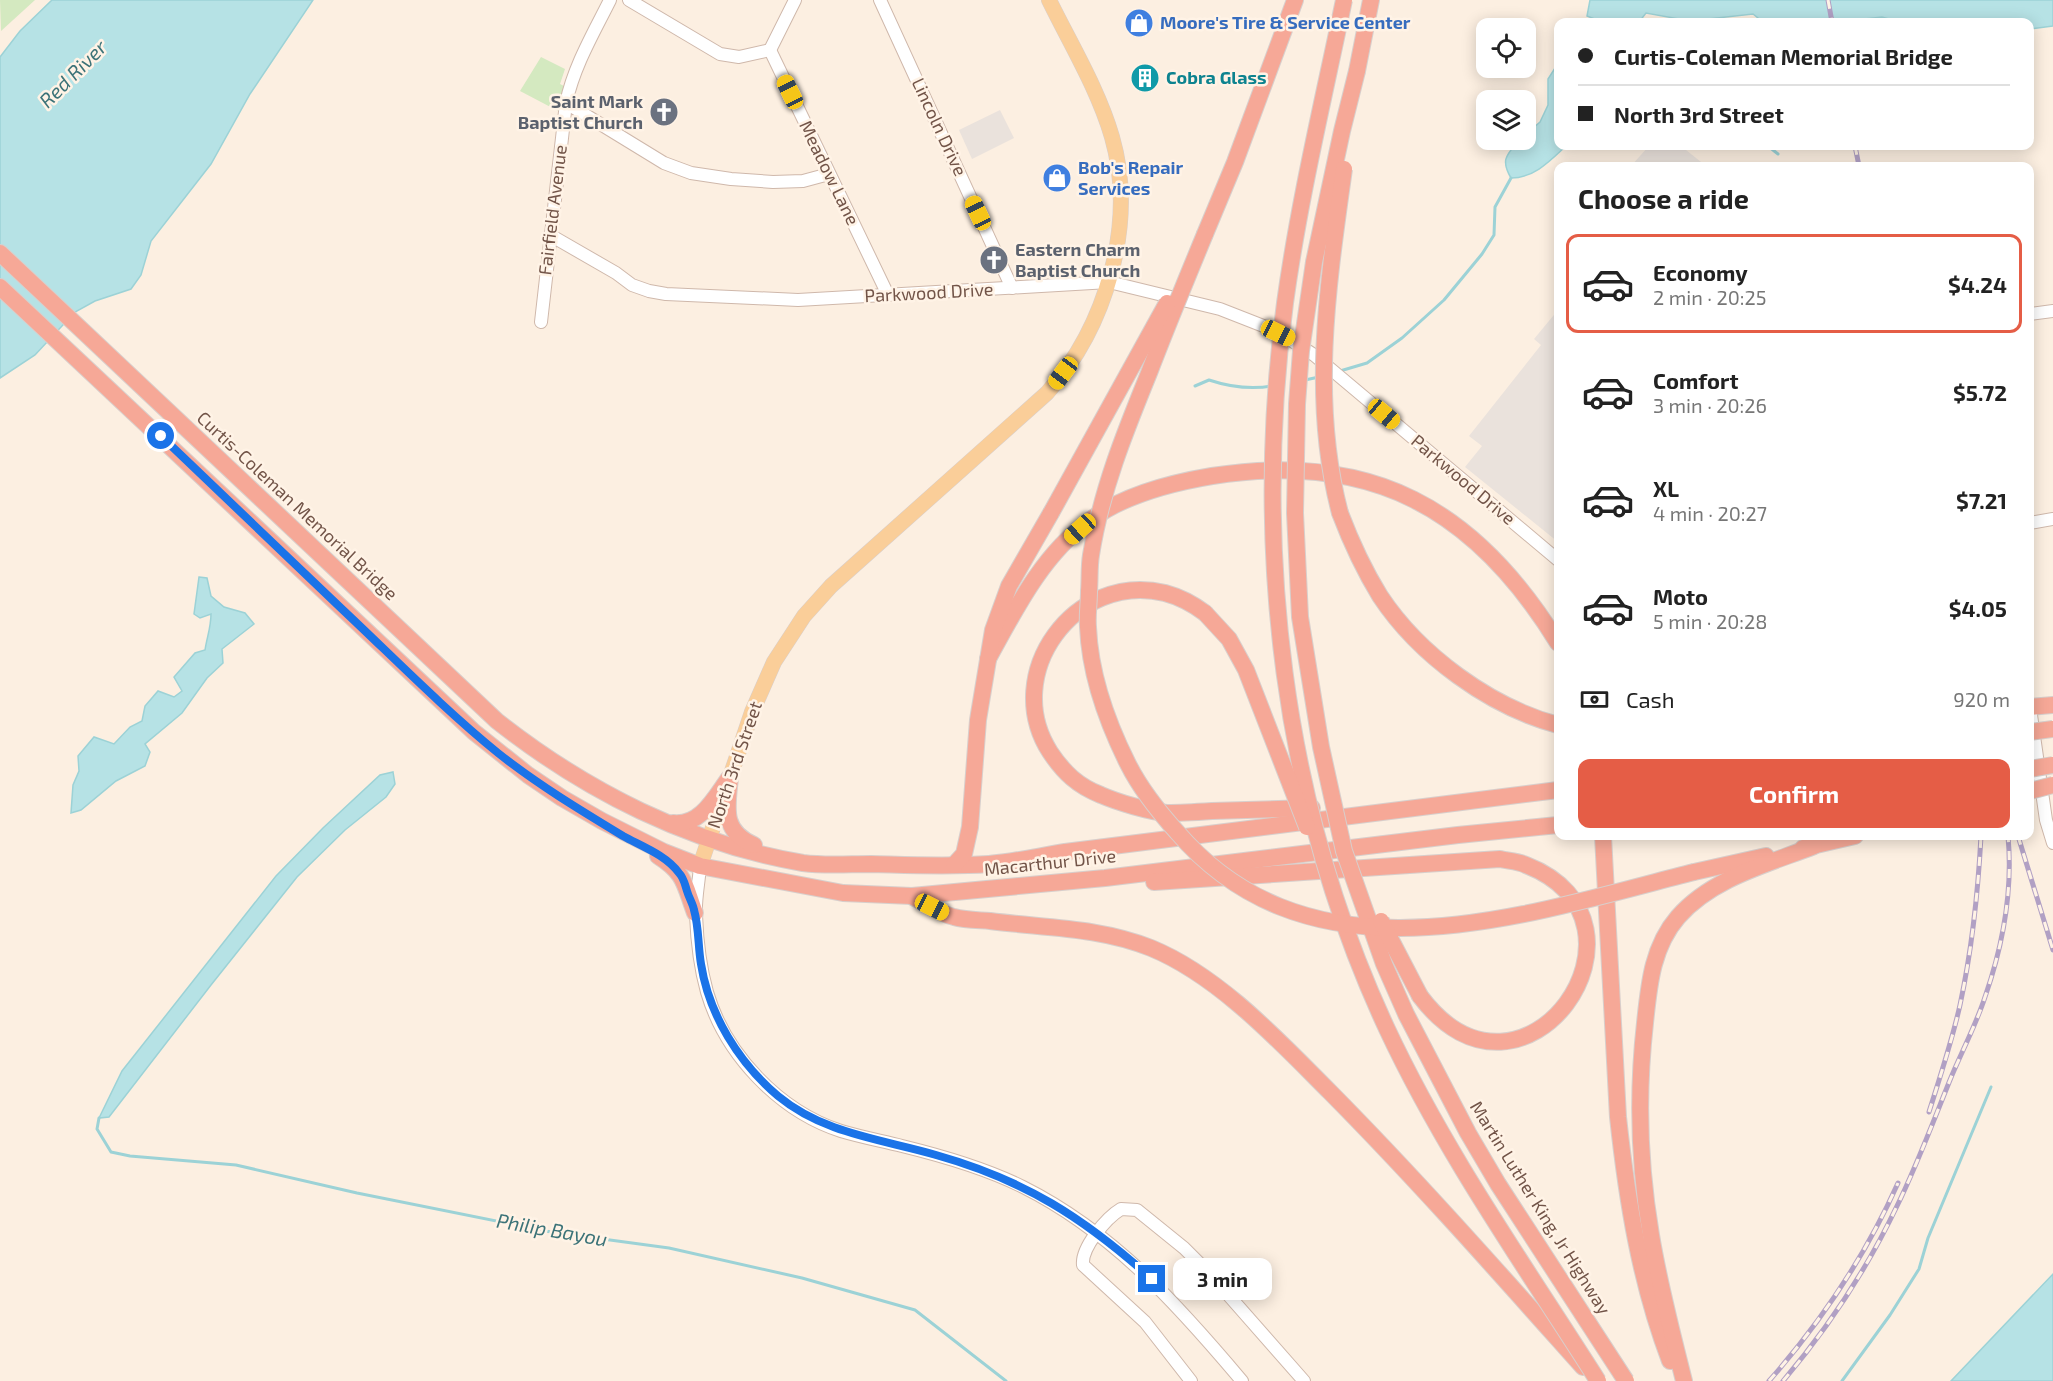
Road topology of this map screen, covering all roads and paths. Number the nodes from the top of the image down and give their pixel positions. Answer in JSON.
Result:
{"nodes":[{"id":1,"x":610,"y":0,"type":"edge"},
{"id":2,"x":629,"y":0,"type":"edge"},
{"id":3,"x":795,"y":0,"type":"edge"},
{"id":4,"x":880,"y":0,"type":"edge"},
{"id":5,"x":1049,"y":0,"type":"edge"},
{"id":6,"x":1295,"y":0,"type":"edge"},
{"id":7,"x":1344,"y":0,"type":"edge"},
{"id":8,"x":1371,"y":0,"type":"edge"},
{"id":9,"x":770,"y":50,"type":"junction"},
{"id":10,"x":1357,"y":71,"type":"junction"},
{"id":11,"x":566,"y":103,"type":"junction"},
{"id":12,"x":829,"y":174,"type":"junction"},
{"id":13,"x":1205,"y":234,"type":"junction"},
{"id":14,"x":550,"y":235,"type":"junction"},
{"id":15,"x":0,"y":253,"type":"edge"},
{"id":16,"x":1109,"y":282,"type":"junction"},
{"id":17,"x":0,"y":287,"type":"edge"},
{"id":18,"x":1012,"y":288,"type":"junction"},
{"id":19,"x":888,"y":295,"type":"junction"},
{"id":20,"x":2053,"y":311,"type":"edge"},
{"id":21,"x":2034,"y":313,"type":"edge"},
{"id":22,"x":541,"y":322,"type":"dead end"},
{"id":23,"x":2053,"y":519,"type":"edge"},
{"id":24,"x":2034,"y":522,"type":"edge"},
{"id":25,"x":1554,"y":557,"type":"edge"},
{"id":26,"x":1554,"y":637,"type":"edge"},
{"id":27,"x":988,"y":659,"type":"junction"},
{"id":28,"x":2053,"y":705,"type":"edge"},
{"id":29,"x":2034,"y":707,"type":"edge"},
{"id":30,"x":1554,"y":724,"type":"edge"},
{"id":31,"x":2053,"y":729,"type":"edge"},
{"id":32,"x":2034,"y":731,"type":"edge"},
{"id":33,"x":2034,"y":736,"type":"edge"},
{"id":34,"x":2053,"y":765,"type":"edge"},
{"id":35,"x":2034,"y":768,"type":"edge"},
{"id":36,"x":576,"y":777,"type":"joint"},
{"id":37,"x":730,"y":777,"type":"junction"},
{"id":38,"x":2053,"y":785,"type":"edge"},
{"id":39,"x":1554,"y":790,"type":"edge"},
{"id":40,"x":2034,"y":790,"type":"edge"},
{"id":41,"x":578,"y":808,"type":"junction"},
{"id":42,"x":1389,"y":810,"type":"junction"},
{"id":43,"x":664,"y":822,"type":"junction"},
{"id":44,"x":1554,"y":825,"type":"edge"},
{"id":45,"x":709,"y":838,"type":"junction"},
{"id":46,"x":1603,"y":840,"type":"edge"},
{"id":47,"x":1839,"y":840,"type":"edge"},
{"id":48,"x":2053,"y":843,"type":"edge"},
{"id":49,"x":1814,"y":846,"type":"junction"},
{"id":50,"x":1344,"y":851,"type":"junction"},
{"id":51,"x":805,"y":863,"type":"junction"},
{"id":52,"x":954,"y":865,"type":"junction"},
{"id":53,"x":700,"y":866,"type":"junction"},
{"id":54,"x":1325,"y":867,"type":"junction"},
{"id":55,"x":1105,"y":878,"type":"junction"},
{"id":56,"x":912,"y":896,"type":"junction"},
{"id":57,"x":695,"y":913,"type":"junction"},
{"id":58,"x":1098,"y":1233,"type":"junction"},
{"id":59,"x":1191,"y":1381,"type":"edge"},
{"id":60,"x":1242,"y":1381,"type":"edge"},
{"id":61,"x":1304,"y":1381,"type":"edge"},
{"id":62,"x":1597,"y":1381,"type":"edge"},
{"id":63,"x":1626,"y":1381,"type":"edge"},
{"id":64,"x":1679,"y":1381,"type":"edge"},
{"id":65,"x":1684,"y":1381,"type":"edge"}],
"edges":[{"from":1,"to":11,"type":"street","name":"Fairfield Avenue"},
{"from":2,"to":9,"type":"street"},
{"from":3,"to":9,"type":"street"},
{"from":4,"to":18,"type":"street","name":"Lincoln Drive"},
{"from":5,"to":16,"type":"main road","name":"North 3rd Street"},
{"from":6,"to":13,"type":"highway"},
{"from":7,"to":54,"type":"highway","bridge":true},
{"from":8,"to":10,"type":"highway","name":"Martin Luther King, Jr Highway"},
{"from":9,"to":12,"type":"street","name":"Meadow Lane"},
{"from":10,"to":30,"type":"highway","bridge":true},
{"from":10,"to":50,"type":"highway","name":"Martin Luther King, Jr Highway","bridge":true},
{"from":11,"to":12,"type":"street"},
{"from":11,"to":14,"type":"street","name":"Fairfield Avenue"},
{"from":12,"to":19,"type":"street","name":"Meadow Lane"},
{"from":13,"to":27,"type":"highway","bridge":true},
{"from":13,"to":49,"type":"highway","bridge":true},
{"from":14,"to":19,"type":"street","name":"Parkwood Drive"},
{"from":14,"to":22,"type":"street","name":"Fairfield Avenue"},
{"from":15,"to":36,"type":"highway","name":"Curtis-Coleman Memorial Bridge"},
{"from":16,"to":18,"type":"street","name":"Parkwood Drive"},
{"from":16,"to":25,"type":"street","name":"Parkwood Drive"},
{"from":16,"to":37,"type":"main road","name":"North 3rd Street"},
{"from":17,"to":41,"type":"highway","name":"Macarthur Drive"},
{"from":18,"to":19,"type":"street","name":"Parkwood Drive"},
{"from":20,"to":21,"type":"street"},
{"from":23,"to":24,"type":"street"},
{"from":26,"to":27,"type":"highway"},
{"from":27,"to":52,"type":"highway"},
{"from":28,"to":29,"type":"highway"},
{"from":31,"to":32,"type":"highway","bridge":true},
{"from":33,"to":48,"type":"street"},
{"from":34,"to":35,"type":"highway","bridge":true},
{"from":36,"to":43,"type":"highway","name":"Macarthur Drive"},
{"from":37,"to":43,"type":"highway"},
{"from":37,"to":45,"type":"main road","name":"North 3rd Street"},
{"from":37,"to":51,"type":"highway"},
{"from":38,"to":40,"type":"highway","bridge":true},
{"from":39,"to":42,"type":"highway","name":"Macarthur Drive"},
{"from":41,"to":53,"type":"highway","name":"Macarthur Drive"},
{"from":41,"to":57,"type":"highway"},
{"from":42,"to":52,"type":"highway","name":"Macarthur Drive"},
{"from":42,"to":54,"type":"highway","bridge":true},
{"from":43,"to":45,"type":"highway","name":"Macarthur Drive"},
{"from":44,"to":55,"type":"highway","name":"Macarthur Drive"},
{"from":45,"to":51,"type":"highway","name":"Macarthur Drive"},
{"from":45,"to":53,"type":"main road","name":"North 3rd Street"},
{"from":46,"to":64,"type":"highway"},
{"from":47,"to":49,"type":"highway"},
{"from":49,"to":65,"type":"highway"},
{"from":50,"to":55,"type":"highway","bridge":true},
{"from":50,"to":63,"type":"highway","name":"Martin Luther King, Jr Highway","bridge":true},
{"from":51,"to":52,"type":"highway","name":"Macarthur Drive"},
{"from":53,"to":56,"type":"highway","name":"Macarthur Drive"},
{"from":53,"to":57,"type":"street","name":"North 3rd Street"},
{"from":54,"to":62,"type":"highway","bridge":true},
{"from":55,"to":56,"type":"highway","name":"Macarthur Drive"},
{"from":56,"to":62,"type":"highway","bridge":true},
{"from":57,"to":58,"type":"street","name":"North 3rd Street"},
{"from":58,"to":59,"type":"street"},
{"from":58,"to":60,"type":"street","name":"North 3rd Street"},
{"from":58,"to":61,"type":"street"}]}
